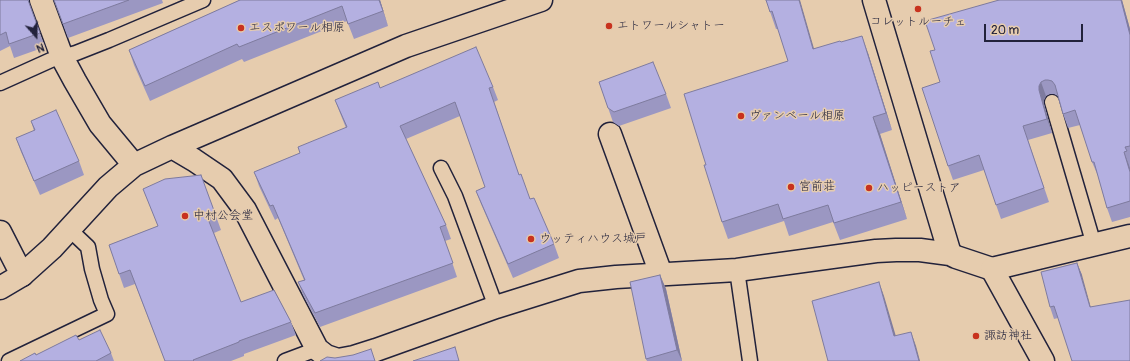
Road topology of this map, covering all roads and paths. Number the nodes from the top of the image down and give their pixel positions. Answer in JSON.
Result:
{"nodes":[{"id":1,"x":41,"y":0,"type":"edge"},
{"id":2,"x":203,"y":0,"type":"edge"},
{"id":3,"x":542,"y":0,"type":"edge"},
{"id":4,"x":874,"y":0,"type":"edge"},
{"id":5,"x":62,"y":57,"type":"junction"},
{"id":6,"x":0,"y":83,"type":"edge"},
{"id":7,"x":1052,"y":102,"type":"dead end"},
{"id":8,"x":610,"y":134,"type":"dead end"},
{"id":9,"x":172,"y":147,"type":"junction"},
{"id":10,"x":134,"y":166,"type":"junction"},
{"id":11,"x":441,"y":168,"type":"dead end"},
{"id":12,"x":69,"y":229,"type":"junction"},
{"id":13,"x":0,"y":232,"type":"edge"},
{"id":14,"x":1130,"y":236,"type":"edge"},
{"id":15,"x":1094,"y":245,"type":"junction"},
{"id":16,"x":950,"y":254,"type":"junction"},
{"id":17,"x":992,"y":269,"type":"junction"},
{"id":18,"x":737,"y":270,"type":"junction"},
{"id":19,"x":22,"y":274,"type":"junction"},
{"id":20,"x":661,"y":274,"type":"junction"},
{"id":21,"x":0,"y":288,"type":"edge"},
{"id":22,"x":496,"y":307,"type":"junction"},
{"id":23,"x":317,"y":349,"type":"junction"},
{"id":24,"x":378,"y":356,"type":"edge"},
{"id":25,"x":8,"y":361,"type":"edge"},
{"id":26,"x":285,"y":361,"type":"edge"},
{"id":27,"x":750,"y":361,"type":"edge"},
{"id":28,"x":1043,"y":361,"type":"edge"}],
"edges":[{"from":1,"to":5,"type":"street"},
{"from":2,"to":5,"type":"lane"},
{"from":3,"to":9,"type":"street"},
{"from":4,"to":16,"type":"street"},
{"from":5,"to":6,"type":"lane"},
{"from":5,"to":10,"type":"street"},
{"from":7,"to":15,"type":"lane"},
{"from":8,"to":20,"type":"street"},
{"from":9,"to":10,"type":"street"},
{"from":9,"to":23,"type":"street"},
{"from":10,"to":12,"type":"street"},
{"from":11,"to":22,"type":"lane"},
{"from":12,"to":19,"type":"street"},
{"from":12,"to":25,"type":"lane"},
{"from":13,"to":19,"type":"street"},
{"from":14,"to":15,"type":"street"},
{"from":15,"to":17,"type":"street"},
{"from":16,"to":17,"type":"street"},
{"from":16,"to":18,"type":"street"},
{"from":17,"to":28,"type":"street"},
{"from":18,"to":20,"type":"street"},
{"from":18,"to":27,"type":"lane"},
{"from":19,"to":21,"type":"street"},
{"from":20,"to":22,"type":"street"},
{"from":22,"to":24,"type":"street"},
{"from":23,"to":24,"type":"street"},
{"from":23,"to":26,"type":"lane"}]}
